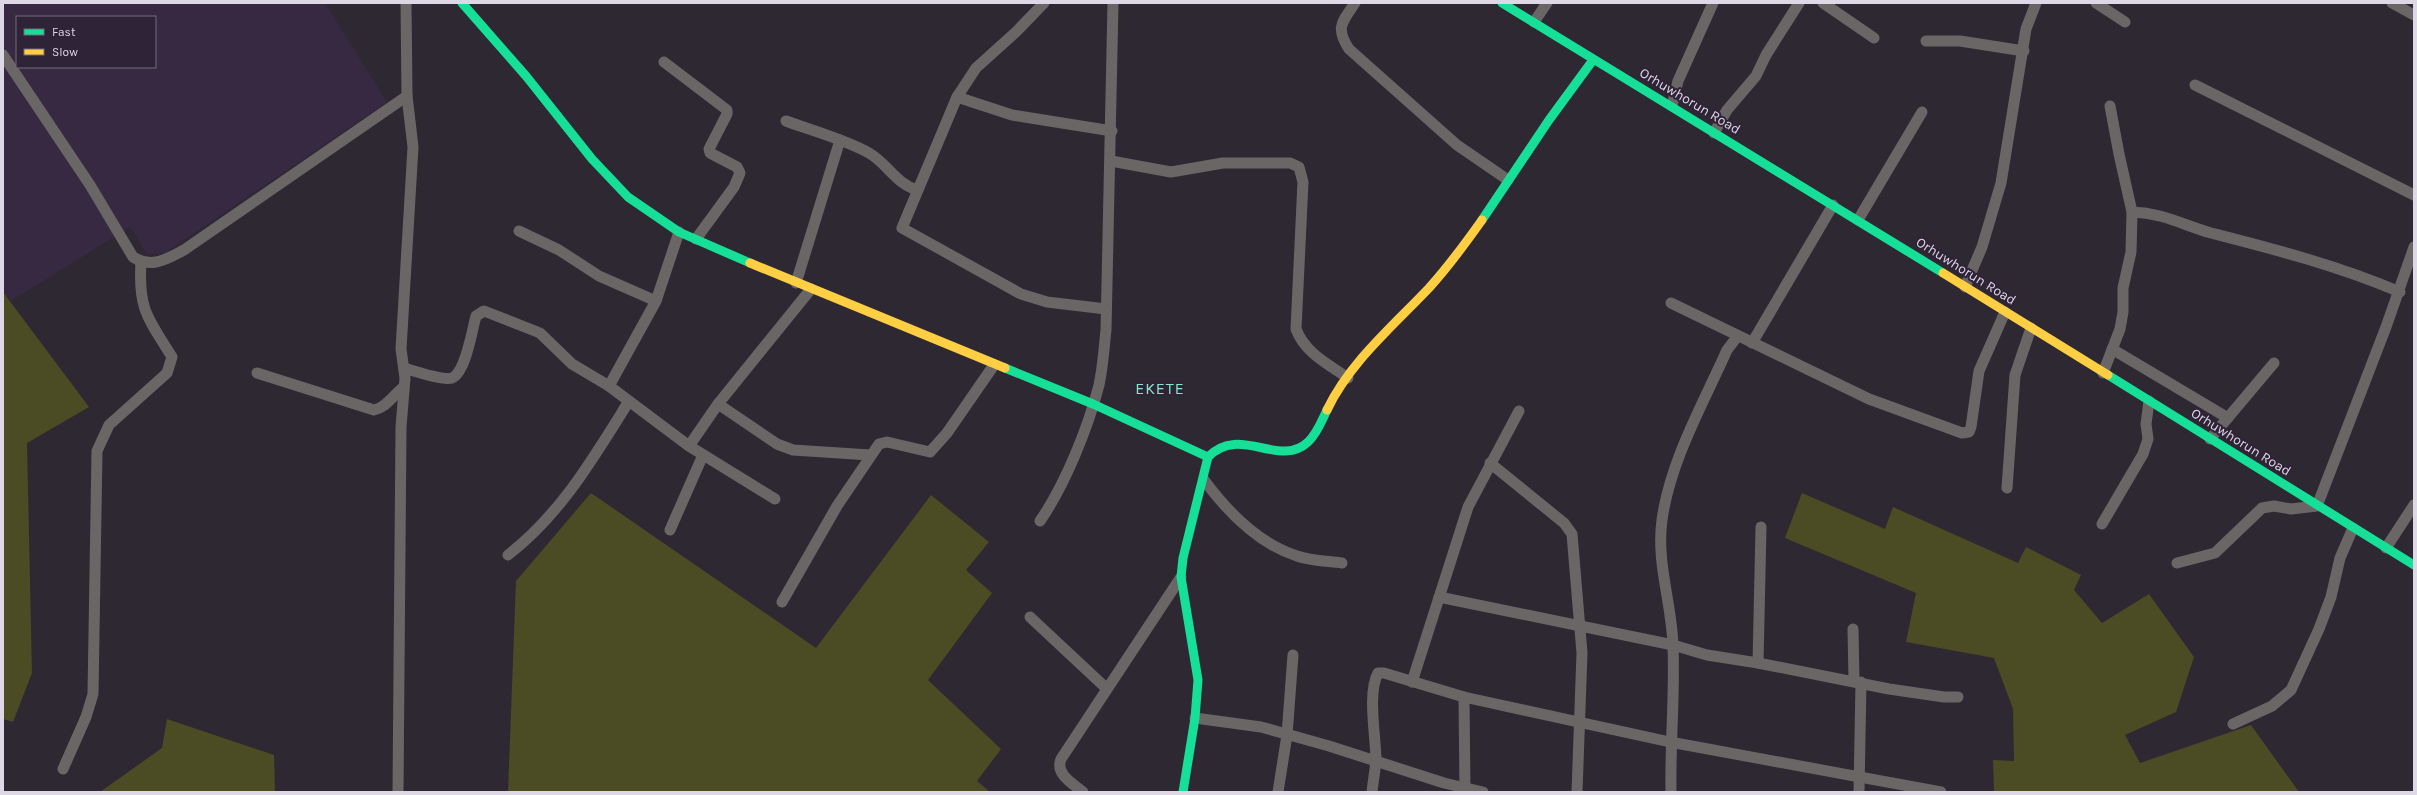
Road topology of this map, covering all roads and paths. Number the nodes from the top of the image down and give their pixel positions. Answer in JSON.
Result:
{"nodes":[{"id":1,"x":406,"y":3,"type":"edge"},
{"id":2,"x":462,"y":3,"type":"edge"},
{"id":3,"x":1044,"y":3,"type":"edge"},
{"id":4,"x":1113,"y":3,"type":"edge"},
{"id":5,"x":1355,"y":3,"type":"edge"},
{"id":6,"x":1502,"y":3,"type":"edge"},
{"id":7,"x":1547,"y":3,"type":"edge"},
{"id":8,"x":1713,"y":3,"type":"edge"},
{"id":9,"x":1799,"y":3,"type":"edge"},
{"id":10,"x":1823,"y":3,"type":"edge"},
{"id":11,"x":2036,"y":3,"type":"edge"},
{"id":12,"x":2096,"y":3,"type":"edge"},
{"id":13,"x":2392,"y":3,"type":"edge"},
{"id":14,"x":2414,"y":15,"type":"edge"},
{"id":15,"x":1534,"y":22,"type":"junction"},
{"id":16,"x":2125,"y":22,"type":"dead end"},
{"id":17,"x":1874,"y":38,"type":"dead end"},
{"id":18,"x":1926,"y":41,"type":"dead end"},
{"id":19,"x":2024,"y":51,"type":"junction"},
{"id":20,"x":3,"y":55,"type":"edge"},
{"id":21,"x":1593,"y":60,"type":"junction"},
{"id":22,"x":664,"y":62,"type":"dead end"},
{"id":23,"x":2195,"y":85,"type":"dead end"},
{"id":24,"x":407,"y":96,"type":"junction"},
{"id":25,"x":958,"y":97,"type":"junction"},
{"id":26,"x":1672,"y":106,"type":"junction"},
{"id":27,"x":2110,"y":106,"type":"dead end"},
{"id":28,"x":1922,"y":112,"type":"dead end"},
{"id":29,"x":786,"y":121,"type":"dead end"},
{"id":30,"x":1112,"y":131,"type":"junction"},
{"id":31,"x":1714,"y":133,"type":"junction"},
{"id":32,"x":840,"y":140,"type":"junction"},
{"id":33,"x":1111,"y":161,"type":"junction"},
{"id":34,"x":1508,"y":180,"type":"junction"},
{"id":35,"x":917,"y":190,"type":"junction"},
{"id":36,"x":2414,"y":195,"type":"edge"},
{"id":37,"x":1833,"y":204,"type":"junction"},
{"id":38,"x":2132,"y":212,"type":"junction"},
{"id":39,"x":1858,"y":220,"type":"junction"},
{"id":40,"x":519,"y":231,"type":"dead end"},
{"id":41,"x":680,"y":232,"type":"junction"},
{"id":42,"x":696,"y":238,"type":"junction"},
{"id":43,"x":2414,"y":248,"type":"edge"},
{"id":44,"x":141,"y":262,"type":"junction"},
{"id":45,"x":796,"y":283,"type":"junction"},
{"id":46,"x":1965,"y":287,"type":"junction"},
{"id":47,"x":811,"y":289,"type":"junction"},
{"id":48,"x":2400,"y":292,"type":"junction"},
{"id":49,"x":656,"y":301,"type":"junction"},
{"id":50,"x":1671,"y":303,"type":"dead end"},
{"id":51,"x":1106,"y":309,"type":"junction"},
{"id":52,"x":2005,"y":312,"type":"junction"},
{"id":53,"x":2032,"y":328,"type":"junction"},
{"id":54,"x":1737,"y":337,"type":"junction"},
{"id":55,"x":1752,"y":344,"type":"junction"},
{"id":56,"x":2112,"y":349,"type":"junction"},
{"id":57,"x":2274,"y":363,"type":"dead end"},
{"id":58,"x":994,"y":365,"type":"junction"},
{"id":59,"x":404,"y":368,"type":"junction"},
{"id":60,"x":257,"y":373,"type":"dead end"},
{"id":61,"x":2103,"y":373,"type":"junction"},
{"id":62,"x":1348,"y":378,"type":"junction"},
{"id":63,"x":609,"y":386,"type":"junction"},
{"id":64,"x":404,"y":388,"type":"junction"},
{"id":65,"x":629,"y":401,"type":"junction"},
{"id":66,"x":2149,"y":401,"type":"junction"},
{"id":67,"x":718,"y":404,"type":"junction"},
{"id":68,"x":1094,"y":404,"type":"junction"},
{"id":69,"x":1519,"y":411,"type":"dead end"},
{"id":70,"x":2228,"y":418,"type":"junction"},
{"id":71,"x":2210,"y":439,"type":"junction"},
{"id":72,"x":689,"y":446,"type":"junction"},
{"id":73,"x":703,"y":455,"type":"junction"},
{"id":74,"x":870,"y":455,"type":"junction"},
{"id":75,"x":1208,"y":457,"type":"junction"},
{"id":76,"x":1490,"y":462,"type":"junction"},
{"id":77,"x":1204,"y":480,"type":"junction"},
{"id":78,"x":2007,"y":488,"type":"dead end"},
{"id":79,"x":775,"y":498,"type":"dead end"},
{"id":80,"x":2414,"y":505,"type":"edge"},
{"id":81,"x":2317,"y":506,"type":"junction"},
{"id":82,"x":1040,"y":521,"type":"dead end"},
{"id":83,"x":2102,"y":524,"type":"dead end"},
{"id":84,"x":1761,"y":527,"type":"dead end"},
{"id":85,"x":2353,"y":528,"type":"junction"},
{"id":86,"x":670,"y":530,"type":"dead end"},
{"id":87,"x":2386,"y":548,"type":"junction"},
{"id":88,"x":508,"y":555,"type":"dead end"},
{"id":89,"x":2177,"y":563,"type":"dead end"},
{"id":90,"x":1342,"y":564,"type":"dead end"},
{"id":91,"x":2414,"y":566,"type":"edge"},
{"id":92,"x":1181,"y":577,"type":"junction"},
{"id":93,"x":1439,"y":597,"type":"junction"},
{"id":94,"x":782,"y":602,"type":"dead end"},
{"id":95,"x":1030,"y":617,"type":"dead end"},
{"id":96,"x":1579,"y":625,"type":"junction"},
{"id":97,"x":1853,"y":629,"type":"dead end"},
{"id":98,"x":1673,"y":645,"type":"junction"},
{"id":99,"x":1293,"y":655,"type":"dead end"},
{"id":100,"x":1758,"y":663,"type":"junction"},
{"id":101,"x":1857,"y":681,"type":"junction"},
{"id":102,"x":1412,"y":682,"type":"junction"},
{"id":103,"x":1106,"y":688,"type":"junction"},
{"id":104,"x":1464,"y":697,"type":"junction"},
{"id":105,"x":1958,"y":697,"type":"dead end"},
{"id":106,"x":1195,"y":718,"type":"junction"},
{"id":107,"x":1580,"y":722,"type":"junction"},
{"id":108,"x":2233,"y":724,"type":"dead end"},
{"id":109,"x":1287,"y":735,"type":"junction"},
{"id":110,"x":1670,"y":742,"type":"junction"},
{"id":111,"x":1376,"y":762,"type":"junction"},
{"id":112,"x":63,"y":769,"type":"dead end"},
{"id":113,"x":1859,"y":778,"type":"junction"},
{"id":114,"x":1465,"y":790,"type":"edge"},
{"id":115,"x":398,"y":792,"type":"edge"},
{"id":116,"x":1083,"y":792,"type":"edge"},
{"id":117,"x":1183,"y":792,"type":"edge"},
{"id":118,"x":1278,"y":792,"type":"edge"},
{"id":119,"x":1372,"y":792,"type":"edge"},
{"id":120,"x":1483,"y":792,"type":"edge"},
{"id":121,"x":1577,"y":792,"type":"edge"},
{"id":122,"x":1671,"y":792,"type":"edge"},
{"id":123,"x":1859,"y":792,"type":"edge"},
{"id":124,"x":1941,"y":792,"type":"edge"}],
"edges":[{"from":1,"to":24,"type":"street"},
{"from":2,"to":41,"type":"street"},
{"from":3,"to":25,"type":"street"},
{"from":4,"to":30,"type":"street"},
{"from":5,"to":34,"type":"street"},
{"from":6,"to":15,"type":"street","name":"Orhuwhorun Road"},
{"from":7,"to":15,"type":"street"},
{"from":8,"to":26,"type":"street"},
{"from":9,"to":31,"type":"street"},
{"from":10,"to":17,"type":"street"},
{"from":11,"to":19,"type":"street"},
{"from":12,"to":16,"type":"street"},
{"from":13,"to":14,"type":"street"},
{"from":15,"to":21,"type":"street","name":"Orhuwhorun Road"},
{"from":18,"to":19,"type":"street"},
{"from":19,"to":46,"type":"street"},
{"from":20,"to":44,"type":"street"},
{"from":21,"to":26,"type":"street","name":"Orhuwhorun Road"},
{"from":21,"to":34,"type":"street"},
{"from":22,"to":42,"type":"street"},
{"from":23,"to":36,"type":"street"},
{"from":24,"to":44,"type":"street"},
{"from":24,"to":59,"type":"street"},
{"from":25,"to":30,"type":"street"},
{"from":25,"to":35,"type":"street"},
{"from":26,"to":31,"type":"street","name":"Orhuwhorun Road"},
{"from":27,"to":38,"type":"street"},
{"from":28,"to":39,"type":"street"},
{"from":29,"to":32,"type":"street"},
{"from":30,"to":33,"type":"street"},
{"from":31,"to":37,"type":"street","name":"Orhuwhorun Road"},
{"from":32,"to":35,"type":"street"},
{"from":32,"to":45,"type":"street"},
{"from":33,"to":51,"type":"street"},
{"from":33,"to":62,"type":"street"},
{"from":34,"to":62,"type":"street"},
{"from":35,"to":51,"type":"street"},
{"from":37,"to":39,"type":"street","name":"Orhuwhorun Road"},
{"from":37,"to":55,"type":"street"},
{"from":38,"to":48,"type":"street"},
{"from":38,"to":56,"type":"street"},
{"from":39,"to":46,"type":"street","name":"Orhuwhorun Road"},
{"from":40,"to":49,"type":"street"},
{"from":41,"to":42,"type":"street"},
{"from":41,"to":49,"type":"street"},
{"from":42,"to":45,"type":"street"},
{"from":43,"to":48,"type":"street"},
{"from":44,"to":112,"type":"street"},
{"from":45,"to":47,"type":"street"},
{"from":46,"to":52,"type":"street","name":"Orhuwhorun Road"},
{"from":47,"to":58,"type":"street"},
{"from":47,"to":67,"type":"street"},
{"from":48,"to":81,"type":"street"},
{"from":49,"to":63,"type":"street"},
{"from":50,"to":54,"type":"street"},
{"from":51,"to":68,"type":"street"},
{"from":52,"to":53,"type":"street","name":"Orhuwhorun Road"},
{"from":52,"to":55,"type":"street"},
{"from":53,"to":61,"type":"street","name":"Orhuwhorun Road"},
{"from":53,"to":78,"type":"street"},
{"from":54,"to":55,"type":"street"},
{"from":54,"to":98,"type":"street"},
{"from":56,"to":61,"type":"street"},
{"from":56,"to":70,"type":"street"},
{"from":57,"to":70,"type":"street"},
{"from":58,"to":68,"type":"street"},
{"from":58,"to":74,"type":"street"},
{"from":59,"to":63,"type":"street"},
{"from":59,"to":64,"type":"street"},
{"from":60,"to":64,"type":"street"},
{"from":61,"to":66,"type":"street","name":"Orhuwhorun Road"},
{"from":62,"to":75,"type":"street"},
{"from":63,"to":65,"type":"street"},
{"from":64,"to":115,"type":"street"},
{"from":65,"to":72,"type":"street"},
{"from":65,"to":88,"type":"street"},
{"from":66,"to":71,"type":"street","name":"Orhuwhorun Road"},
{"from":66,"to":83,"type":"street"},
{"from":67,"to":72,"type":"street"},
{"from":67,"to":74,"type":"street"},
{"from":68,"to":75,"type":"street"},
{"from":68,"to":82,"type":"street"},
{"from":69,"to":76,"type":"street"},
{"from":70,"to":71,"type":"street"},
{"from":71,"to":81,"type":"street","name":"Orhuwhorun Road"},
{"from":72,"to":73,"type":"street"},
{"from":73,"to":79,"type":"street"},
{"from":73,"to":86,"type":"street"},
{"from":74,"to":94,"type":"street"},
{"from":75,"to":77,"type":"street"},
{"from":76,"to":93,"type":"street"},
{"from":76,"to":96,"type":"street"},
{"from":77,"to":90,"type":"street"},
{"from":77,"to":92,"type":"street"},
{"from":80,"to":87,"type":"street"},
{"from":81,"to":85,"type":"street","name":"Orhuwhorun Road"},
{"from":81,"to":89,"type":"street"},
{"from":84,"to":100,"type":"street"},
{"from":85,"to":87,"type":"street","name":"Orhuwhorun Road"},
{"from":85,"to":108,"type":"street"},
{"from":87,"to":91,"type":"street","name":"Orhuwhorun Road"},
{"from":92,"to":103,"type":"street"},
{"from":92,"to":106,"type":"street"},
{"from":93,"to":96,"type":"street"},
{"from":93,"to":102,"type":"street"},
{"from":95,"to":103,"type":"street"},
{"from":96,"to":98,"type":"street"},
{"from":96,"to":107,"type":"street"},
{"from":97,"to":101,"type":"street"},
{"from":98,"to":100,"type":"street"},
{"from":98,"to":110,"type":"street"},
{"from":99,"to":109,"type":"street"},
{"from":100,"to":101,"type":"street"},
{"from":101,"to":105,"type":"street"},
{"from":101,"to":113,"type":"street"},
{"from":102,"to":104,"type":"street"},
{"from":102,"to":111,"type":"street"},
{"from":103,"to":116,"type":"street"},
{"from":104,"to":107,"type":"street"},
{"from":104,"to":114,"type":"street"},
{"from":106,"to":109,"type":"street"},
{"from":106,"to":117,"type":"street"},
{"from":107,"to":110,"type":"street"},
{"from":107,"to":121,"type":"street"},
{"from":109,"to":111,"type":"street"},
{"from":109,"to":118,"type":"street"},
{"from":110,"to":113,"type":"street"},
{"from":110,"to":122,"type":"street"},
{"from":111,"to":114,"type":"street"},
{"from":111,"to":119,"type":"street"},
{"from":113,"to":123,"type":"street"},
{"from":113,"to":124,"type":"street"},
{"from":114,"to":120,"type":"street"}]}
